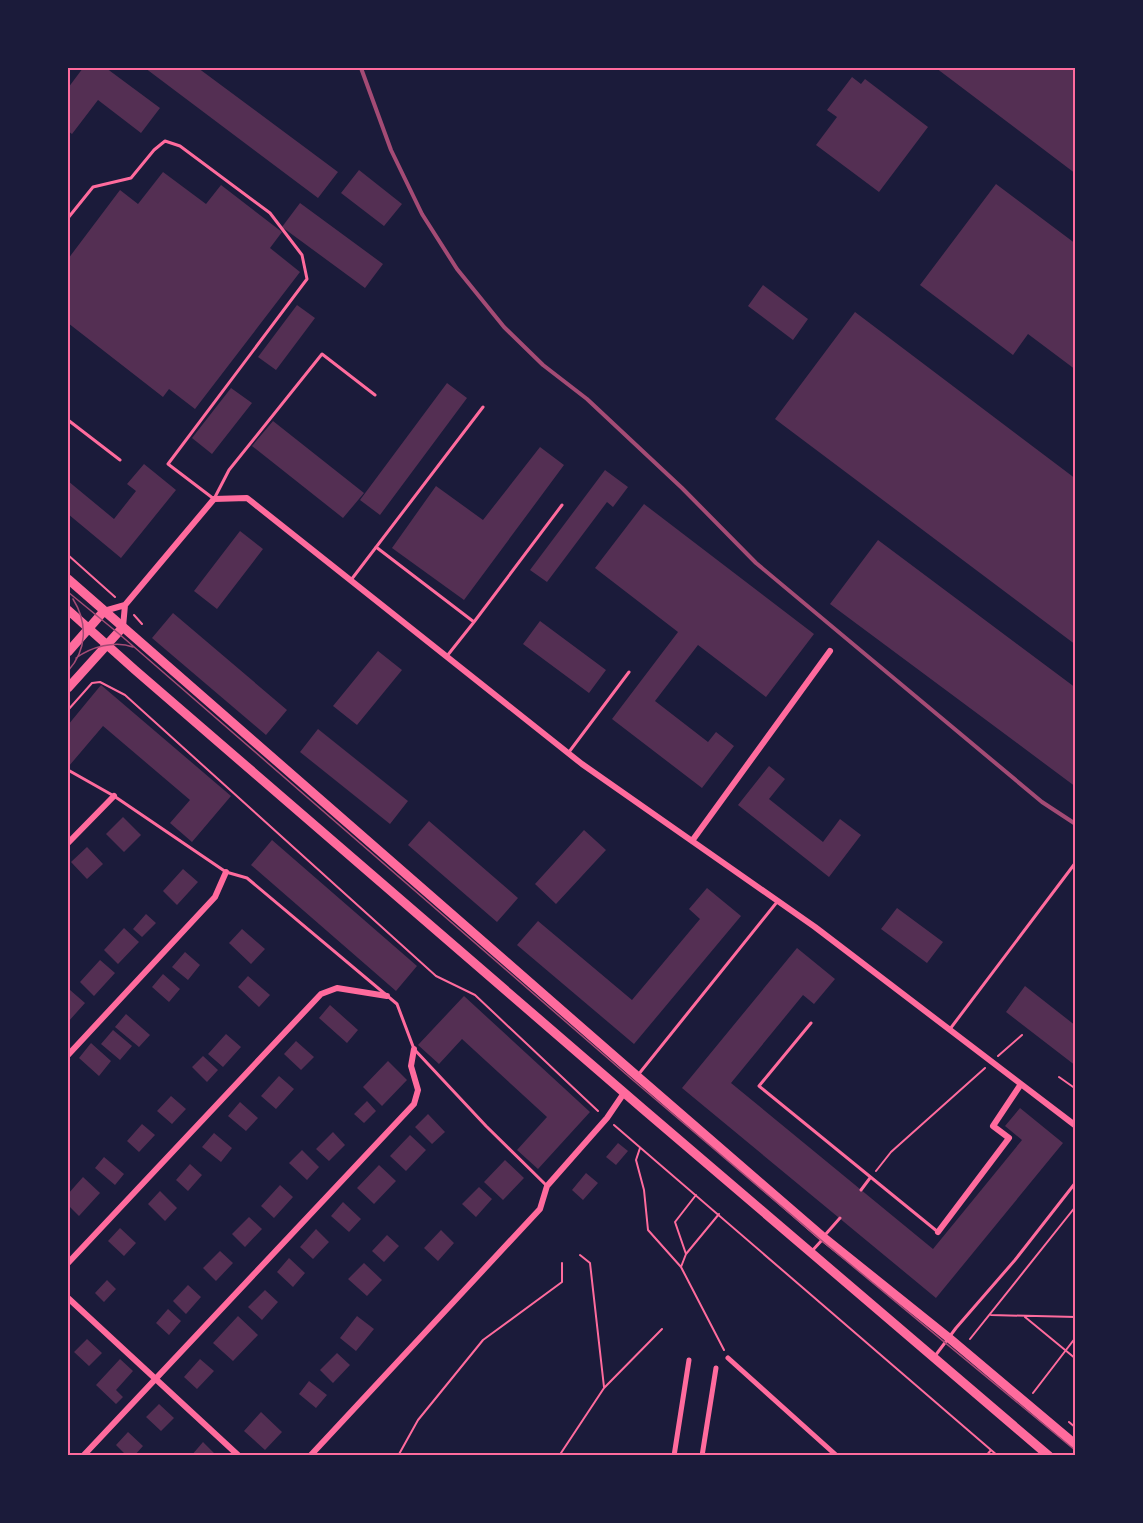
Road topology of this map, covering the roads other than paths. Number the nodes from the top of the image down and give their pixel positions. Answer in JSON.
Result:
{"nodes":[{"id":1,"x":68,"y":218,"type":"edge"},
{"id":2,"x":375,"y":395,"type":"dead end"},
{"id":3,"x":483,"y":407,"type":"dead end"},
{"id":4,"x":68,"y":420,"type":"edge"},
{"id":5,"x":120,"y":460,"type":"dead end"},
{"id":6,"x":214,"y":499,"type":"junction"},
{"id":7,"x":562,"y":505,"type":"dead end"},
{"id":8,"x":376,"y":547,"type":"junction"},
{"id":9,"x":68,"y":579,"type":"edge"},
{"id":10,"x":351,"y":580,"type":"junction"},
{"id":11,"x":125,"y":605,"type":"junction"},
{"id":12,"x":68,"y":610,"type":"edge"},
{"id":13,"x":104,"y":611,"type":"junction"},
{"id":14,"x":474,"y":622,"type":"junction"},
{"id":15,"x":123,"y":627,"type":"junction"},
{"id":16,"x":89,"y":629,"type":"junction"},
{"id":17,"x":107,"y":645,"type":"junction"},
{"id":18,"x":830,"y":651,"type":"dead end"},
{"id":19,"x":68,"y":652,"type":"edge"},
{"id":20,"x":446,"y":657,"type":"junction"},
{"id":21,"x":629,"y":672,"type":"dead end"},
{"id":22,"x":68,"y":688,"type":"edge"},
{"id":23,"x":568,"y":753,"type":"junction"},
{"id":24,"x":68,"y":770,"type":"edge"},
{"id":25,"x":114,"y":796,"type":"junction"},
{"id":26,"x":692,"y":841,"type":"junction"},
{"id":27,"x":68,"y":843,"type":"edge"},
{"id":28,"x":1076,"y":862,"type":"edge"},
{"id":29,"x":226,"y":872,"type":"junction"},
{"id":30,"x":778,"y":901,"type":"junction"},
{"id":31,"x":387,"y":996,"type":"junction"},
{"id":32,"x":811,"y":1023,"type":"dead end"},
{"id":33,"x":950,"y":1029,"type":"junction"},
{"id":34,"x":414,"y":1049,"type":"junction"},
{"id":35,"x":68,"y":1055,"type":"edge"},
{"id":36,"x":637,"y":1076,"type":"junction"},
{"id":37,"x":1021,"y":1084,"type":"junction"},
{"id":38,"x":624,"y":1093,"type":"junction"},
{"id":39,"x":1076,"y":1126,"type":"edge"},
{"id":40,"x":870,"y":1178,"type":"junction"},
{"id":41,"x":1076,"y":1182,"type":"edge"},
{"id":42,"x":547,"y":1186,"type":"junction"},
{"id":43,"x":861,"y":1190,"type":"dead end"},
{"id":44,"x":840,"y":1218,"type":"dead end"},
{"id":45,"x":938,"y":1232,"type":"joint"},
{"id":46,"x":823,"y":1237,"type":"junction"},
{"id":47,"x":811,"y":1252,"type":"junction"},
{"id":48,"x":68,"y":1263,"type":"edge"},
{"id":49,"x":68,"y":1298,"type":"edge"},
{"id":50,"x":949,"y":1338,"type":"junction"},
{"id":51,"x":933,"y":1357,"type":"junction"},
{"id":52,"x":728,"y":1358,"type":"road end"},
{"id":53,"x":689,"y":1360,"type":"dead end"},
{"id":54,"x":716,"y":1368,"type":"dead end"},
{"id":55,"x":154,"y":1379,"type":"junction"},
{"id":56,"x":1076,"y":1444,"type":"edge"},
{"id":57,"x":83,"y":1455,"type":"edge"},
{"id":58,"x":239,"y":1455,"type":"edge"},
{"id":59,"x":310,"y":1455,"type":"edge"},
{"id":60,"x":674,"y":1455,"type":"edge"},
{"id":61,"x":702,"y":1455,"type":"edge"},
{"id":62,"x":837,"y":1455,"type":"edge"},
{"id":63,"x":1049,"y":1455,"type":"edge"}],
"edges":[{"from":1,"to":6,"type":"lane"},
{"from":2,"to":6,"type":"lane"},
{"from":3,"to":8,"type":"lane"},
{"from":4,"to":5,"type":"lane"},
{"from":6,"to":10,"type":"street"},
{"from":6,"to":11,"type":"street"},
{"from":7,"to":14,"type":"lane"},
{"from":8,"to":10,"type":"lane"},
{"from":8,"to":14,"type":"lane"},
{"from":9,"to":13,"type":"main road"},
{"from":10,"to":20,"type":"street"},
{"from":11,"to":13,"type":"street"},
{"from":11,"to":15,"type":"street"},
{"from":12,"to":16,"type":"main road"},
{"from":13,"to":15,"type":"main road"},
{"from":13,"to":16,"type":"main road"},
{"from":14,"to":20,"type":"lane"},
{"from":15,"to":17,"type":"main road"},
{"from":15,"to":36,"type":"main road"},
{"from":16,"to":17,"type":"main road"},
{"from":16,"to":19,"type":"main road"},
{"from":17,"to":22,"type":"main road"},
{"from":17,"to":38,"type":"main road"},
{"from":18,"to":26,"type":"street"},
{"from":20,"to":23,"type":"street"},
{"from":21,"to":23,"type":"lane"},
{"from":23,"to":26,"type":"street"},
{"from":24,"to":25,"type":"lane"},
{"from":25,"to":27,"type":"street"},
{"from":25,"to":29,"type":"lane"},
{"from":26,"to":30,"type":"street"},
{"from":28,"to":33,"type":"lane"},
{"from":29,"to":31,"type":"lane"},
{"from":29,"to":35,"type":"street"},
{"from":30,"to":33,"type":"street"},
{"from":30,"to":36,"type":"lane"},
{"from":31,"to":34,"type":"lane"},
{"from":31,"to":48,"type":"street"},
{"from":32,"to":40,"type":"lane"},
{"from":33,"to":37,"type":"street"},
{"from":34,"to":42,"type":"lane"},
{"from":34,"to":55,"type":"street"},
{"from":36,"to":38,"type":"main road"},
{"from":36,"to":46,"type":"main road"},
{"from":37,"to":39,"type":"street"},
{"from":37,"to":45,"type":"street"},
{"from":38,"to":42,"type":"street"},
{"from":38,"to":47,"type":"main road"},
{"from":40,"to":43,"type":"lane"},
{"from":40,"to":45,"type":"lane"},
{"from":41,"to":50,"type":"lane"},
{"from":42,"to":59,"type":"street"},
{"from":44,"to":46,"type":"lane"},
{"from":46,"to":47,"type":"lane"},
{"from":46,"to":50,"type":"main road"},
{"from":47,"to":51,"type":"main road"},
{"from":49,"to":55,"type":"street"},
{"from":50,"to":51,"type":"lane"},
{"from":50,"to":56,"type":"main road"},
{"from":51,"to":63,"type":"main road"},
{"from":52,"to":62,"type":"street"},
{"from":53,"to":60,"type":"street"},
{"from":54,"to":61,"type":"street"},
{"from":55,"to":57,"type":"street"},
{"from":55,"to":58,"type":"street"}]}
